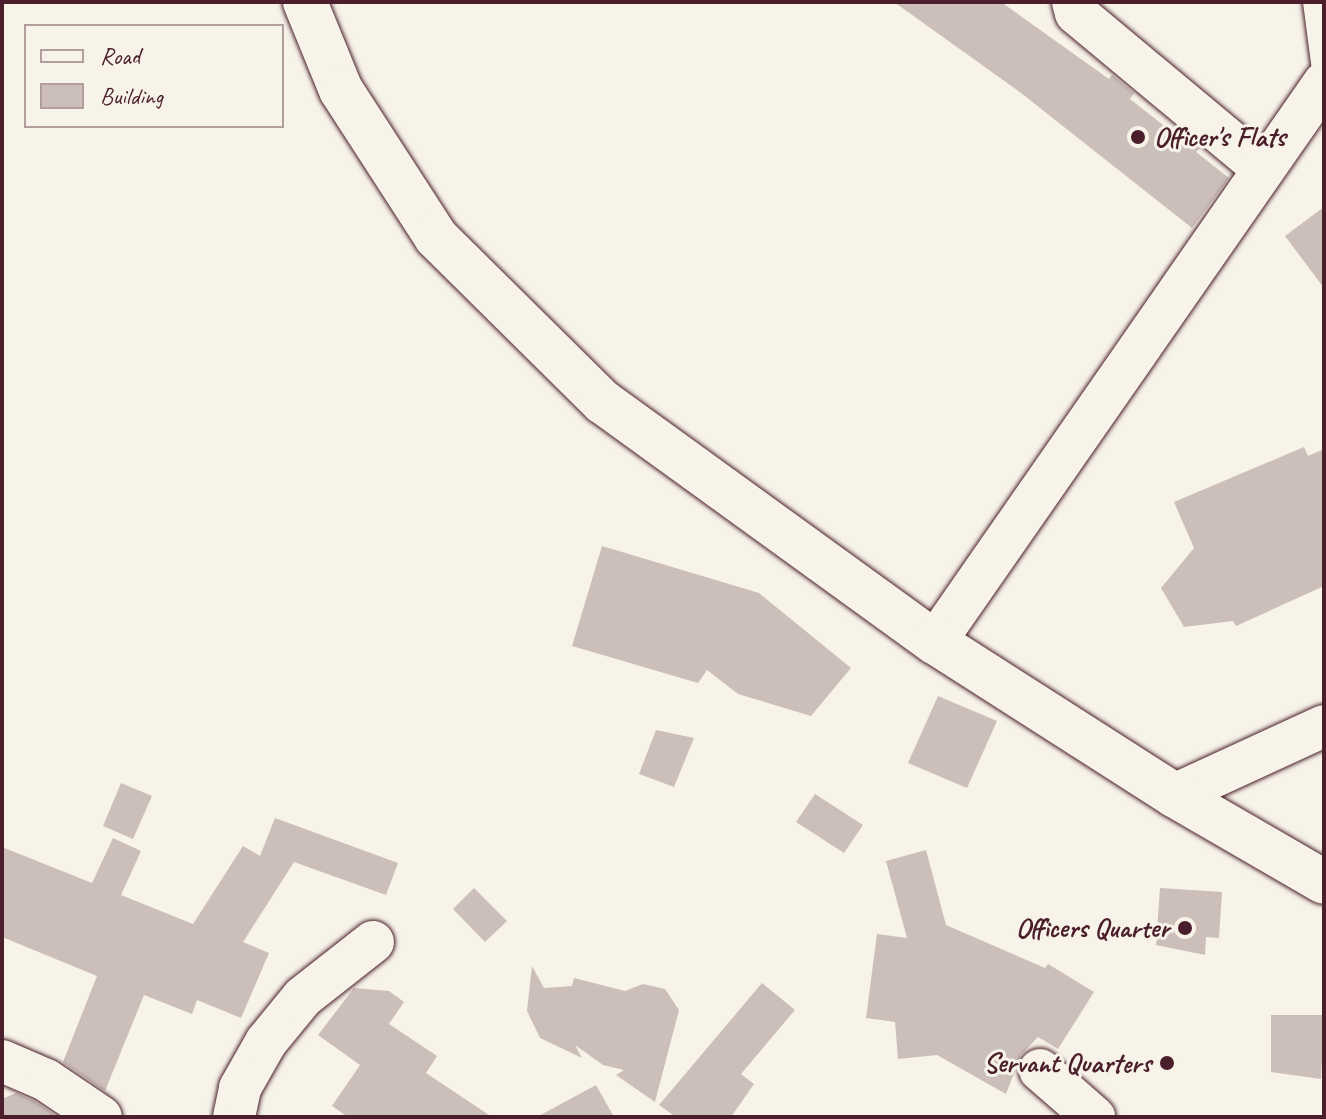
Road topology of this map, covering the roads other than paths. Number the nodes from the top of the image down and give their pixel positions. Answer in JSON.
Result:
{"nodes":[{"id":1,"x":305,"y":2,"type":"edge"},
{"id":2,"x":1073,"y":2,"type":"edge"},
{"id":3,"x":1314,"y":2,"type":"edge"},
{"id":4,"x":1324,"y":81,"type":"edge"},
{"id":5,"x":1262,"y":168,"type":"junction"},
{"id":6,"x":935,"y":642,"type":"junction"},
{"id":7,"x":1324,"y":726,"type":"edge"},
{"id":8,"x":1174,"y":795,"type":"junction"},
{"id":9,"x":1324,"y":882,"type":"edge"},
{"id":10,"x":373,"y":942,"type":"dead end"},
{"id":11,"x":2,"y":1061,"type":"edge"},
{"id":12,"x":1040,"y":1070,"type":"dead end"},
{"id":13,"x":101,"y":1117,"type":"edge"},
{"id":14,"x":234,"y":1117,"type":"edge"},
{"id":15,"x":1094,"y":1117,"type":"edge"}],
"edges":[{"from":1,"to":6,"type":"main road"},
{"from":2,"to":5,"type":"street"},
{"from":3,"to":4,"type":"lane"},
{"from":4,"to":5,"type":"street"},
{"from":5,"to":6,"type":"street"},
{"from":6,"to":8,"type":"main road"},
{"from":7,"to":8,"type":"street"},
{"from":8,"to":9,"type":"main road"},
{"from":10,"to":14,"type":"street"},
{"from":11,"to":13,"type":"street"},
{"from":12,"to":15,"type":"street"}]}
